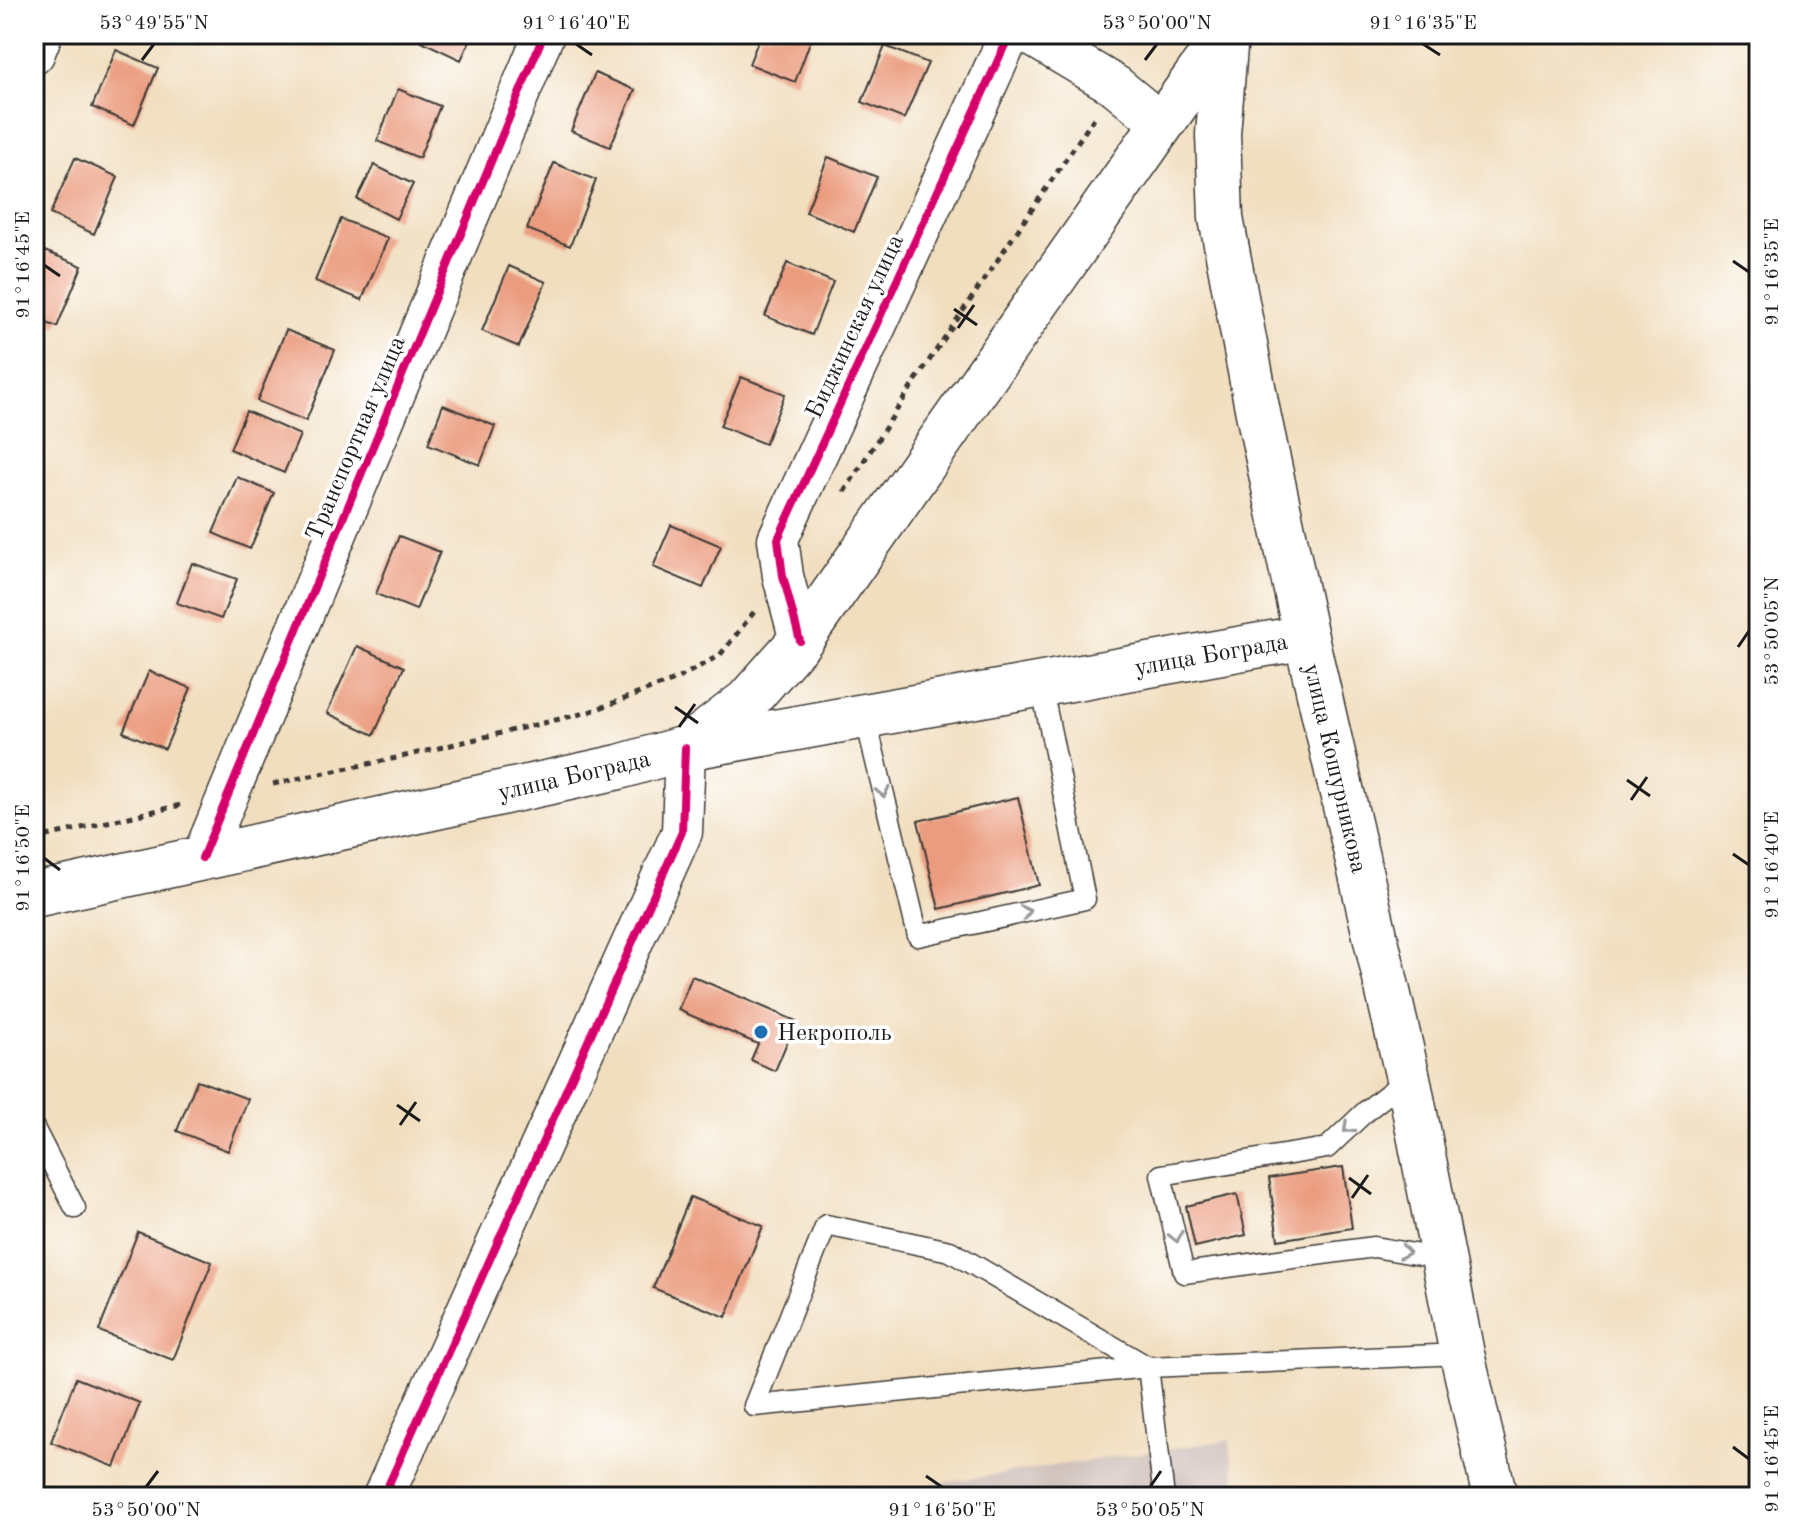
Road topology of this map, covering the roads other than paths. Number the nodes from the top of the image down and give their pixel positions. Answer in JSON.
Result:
{"nodes":[{"id":1,"x":42,"y":34,"type":"edge"},
{"id":2,"x":544,"y":34,"type":"edge"},
{"id":3,"x":1010,"y":34,"type":"edge"},
{"id":4,"x":1029,"y":34,"type":"edge"},
{"id":5,"x":1227,"y":35,"type":"edge"},
{"id":6,"x":34,"y":54,"type":"edge"},
{"id":7,"x":1162,"y":124,"type":"junction"},
{"id":8,"x":1306,"y":637,"type":"junction"},
{"id":9,"x":800,"y":641,"type":"junction"},
{"id":10,"x":1041,"y":684,"type":"junction"},
{"id":11,"x":865,"y":716,"type":"junction"},
{"id":12,"x":685,"y":748,"type":"junction"},
{"id":13,"x":202,"y":858,"type":"junction"},
{"id":14,"x":34,"y":895,"type":"edge"},
{"id":15,"x":1408,"y":1078,"type":"junction"},
{"id":16,"x":34,"y":1128,"type":"edge"},
{"id":17,"x":75,"y":1208,"type":"dead end"},
{"id":18,"x":1443,"y":1259,"type":"junction"},
{"id":19,"x":1462,"y":1354,"type":"junction"},
{"id":20,"x":1148,"y":1367,"type":"junction"},
{"id":21,"x":383,"y":1497,"type":"edge"},
{"id":22,"x":1164,"y":1497,"type":"edge"},
{"id":23,"x":1495,"y":1497,"type":"edge"}],
"edges":[{"from":1,"to":6,"type":"street"},
{"from":2,"to":13,"type":"street","name":"Транспортная улица"},
{"from":3,"to":9,"type":"street","name":"Биджинская улица"},
{"from":4,"to":7,"type":"street"},
{"from":5,"to":7,"type":"main road"},
{"from":5,"to":8,"type":"main road","name":"улица Кошурникова"},
{"from":7,"to":9,"type":"main road"},
{"from":8,"to":10,"type":"main road","name":"улица Бограда"},
{"from":8,"to":15,"type":"main road","name":"улица Кошурникова"},
{"from":9,"to":12,"type":"main road"},
{"from":10,"to":11,"type":"main road","name":"улица Бограда"},
{"from":11,"to":10,"type":"lane","one_way":true},
{"from":11,"to":12,"type":"main road","name":"улица Бограда"},
{"from":12,"to":13,"type":"main road","name":"улица Бограда"},
{"from":12,"to":21,"type":"street"},
{"from":13,"to":14,"type":"main road","name":"улица Бограда"},
{"from":15,"to":18,"type":"main road","name":"улица Кошурникова"},
{"from":15,"to":18,"type":"lane","one_way":true},
{"from":16,"to":17,"type":"lane"},
{"from":18,"to":19,"type":"main road","name":"улица Кошурникова"},
{"from":19,"to":20,"type":"lane"},
{"from":19,"to":23,"type":"main road","name":"улица Кошурникова"},
{"from":20,"to":20,"type":"lane"},
{"from":20,"to":22,"type":"lane"}]}
